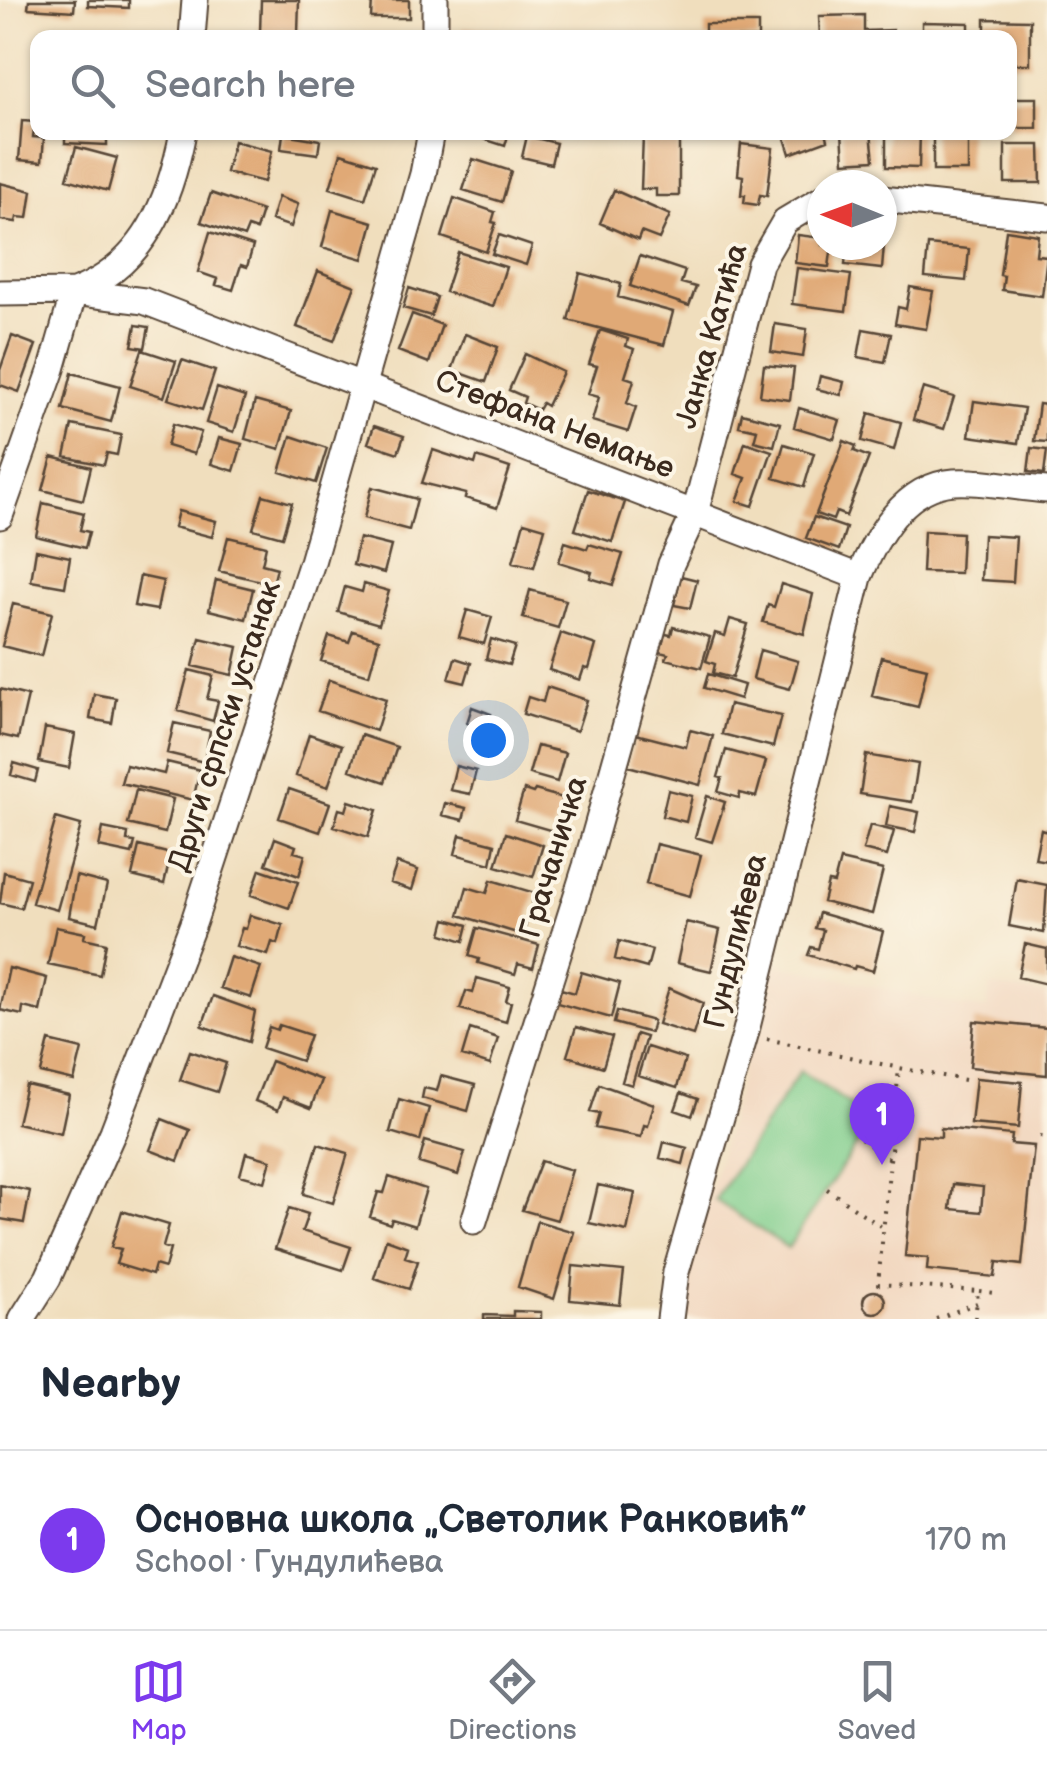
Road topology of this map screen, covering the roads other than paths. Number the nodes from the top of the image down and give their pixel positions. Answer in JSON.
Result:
{"nodes":[{"id":1,"x":195,"y":0,"type":"edge"},
{"id":2,"x":434,"y":0,"type":"edge"},
{"id":3,"x":193,"y":30,"type":"edge"},
{"id":4,"x":435,"y":30,"type":"edge"},
{"id":5,"x":180,"y":140,"type":"edge"},
{"id":6,"x":429,"y":140,"type":"edge"},
{"id":7,"x":897,"y":201,"type":"edge"},
{"id":8,"x":807,"y":208,"type":"edge"},
{"id":9,"x":1047,"y":217,"type":"edge"},
{"id":10,"x":137,"y":252,"type":"junction"},
{"id":11,"x":74,"y":292,"type":"junction"},
{"id":12,"x":0,"y":293,"type":"edge"},
{"id":13,"x":144,"y":301,"type":"junction"},
{"id":14,"x":364,"y":385,"type":"junction"},
{"id":15,"x":1047,"y":490,"type":"edge"},
{"id":16,"x":695,"y":513,"type":"junction"},
{"id":17,"x":0,"y":516,"type":"edge"},
{"id":18,"x":859,"y":576,"type":"junction"},
{"id":19,"x":474,"y":1222,"type":"dead end"},
{"id":20,"x":15,"y":1313,"type":"edge"},
{"id":21,"x":670,"y":1319,"type":"edge"}],
"edges":[{"from":1,"to":3,"type":"street"},
{"from":2,"to":4,"type":"street"},
{"from":5,"to":10,"type":"street"},
{"from":6,"to":14,"type":"street","name":"Други српски устанак"},
{"from":7,"to":9,"type":"street"},
{"from":8,"to":16,"type":"street","name":"Јанка Катића"},
{"from":10,"to":11,"type":"street"},
{"from":10,"to":13,"type":"street"},
{"from":11,"to":12,"type":"street","name":"Стефана Немање"},
{"from":11,"to":13,"type":"street","name":"Стефана Немање"},
{"from":11,"to":17,"type":"street"},
{"from":13,"to":14,"type":"street","name":"Стефана Немање"},
{"from":14,"to":16,"type":"street","name":"Стефана Немање"},
{"from":14,"to":20,"type":"street","name":"Други српски устанак"},
{"from":15,"to":18,"type":"street"},
{"from":16,"to":18,"type":"street","name":"Стефана Немање"},
{"from":16,"to":19,"type":"street","name":"Грачаничка"},
{"from":18,"to":21,"type":"street","name":"Гундулићева"}]}
